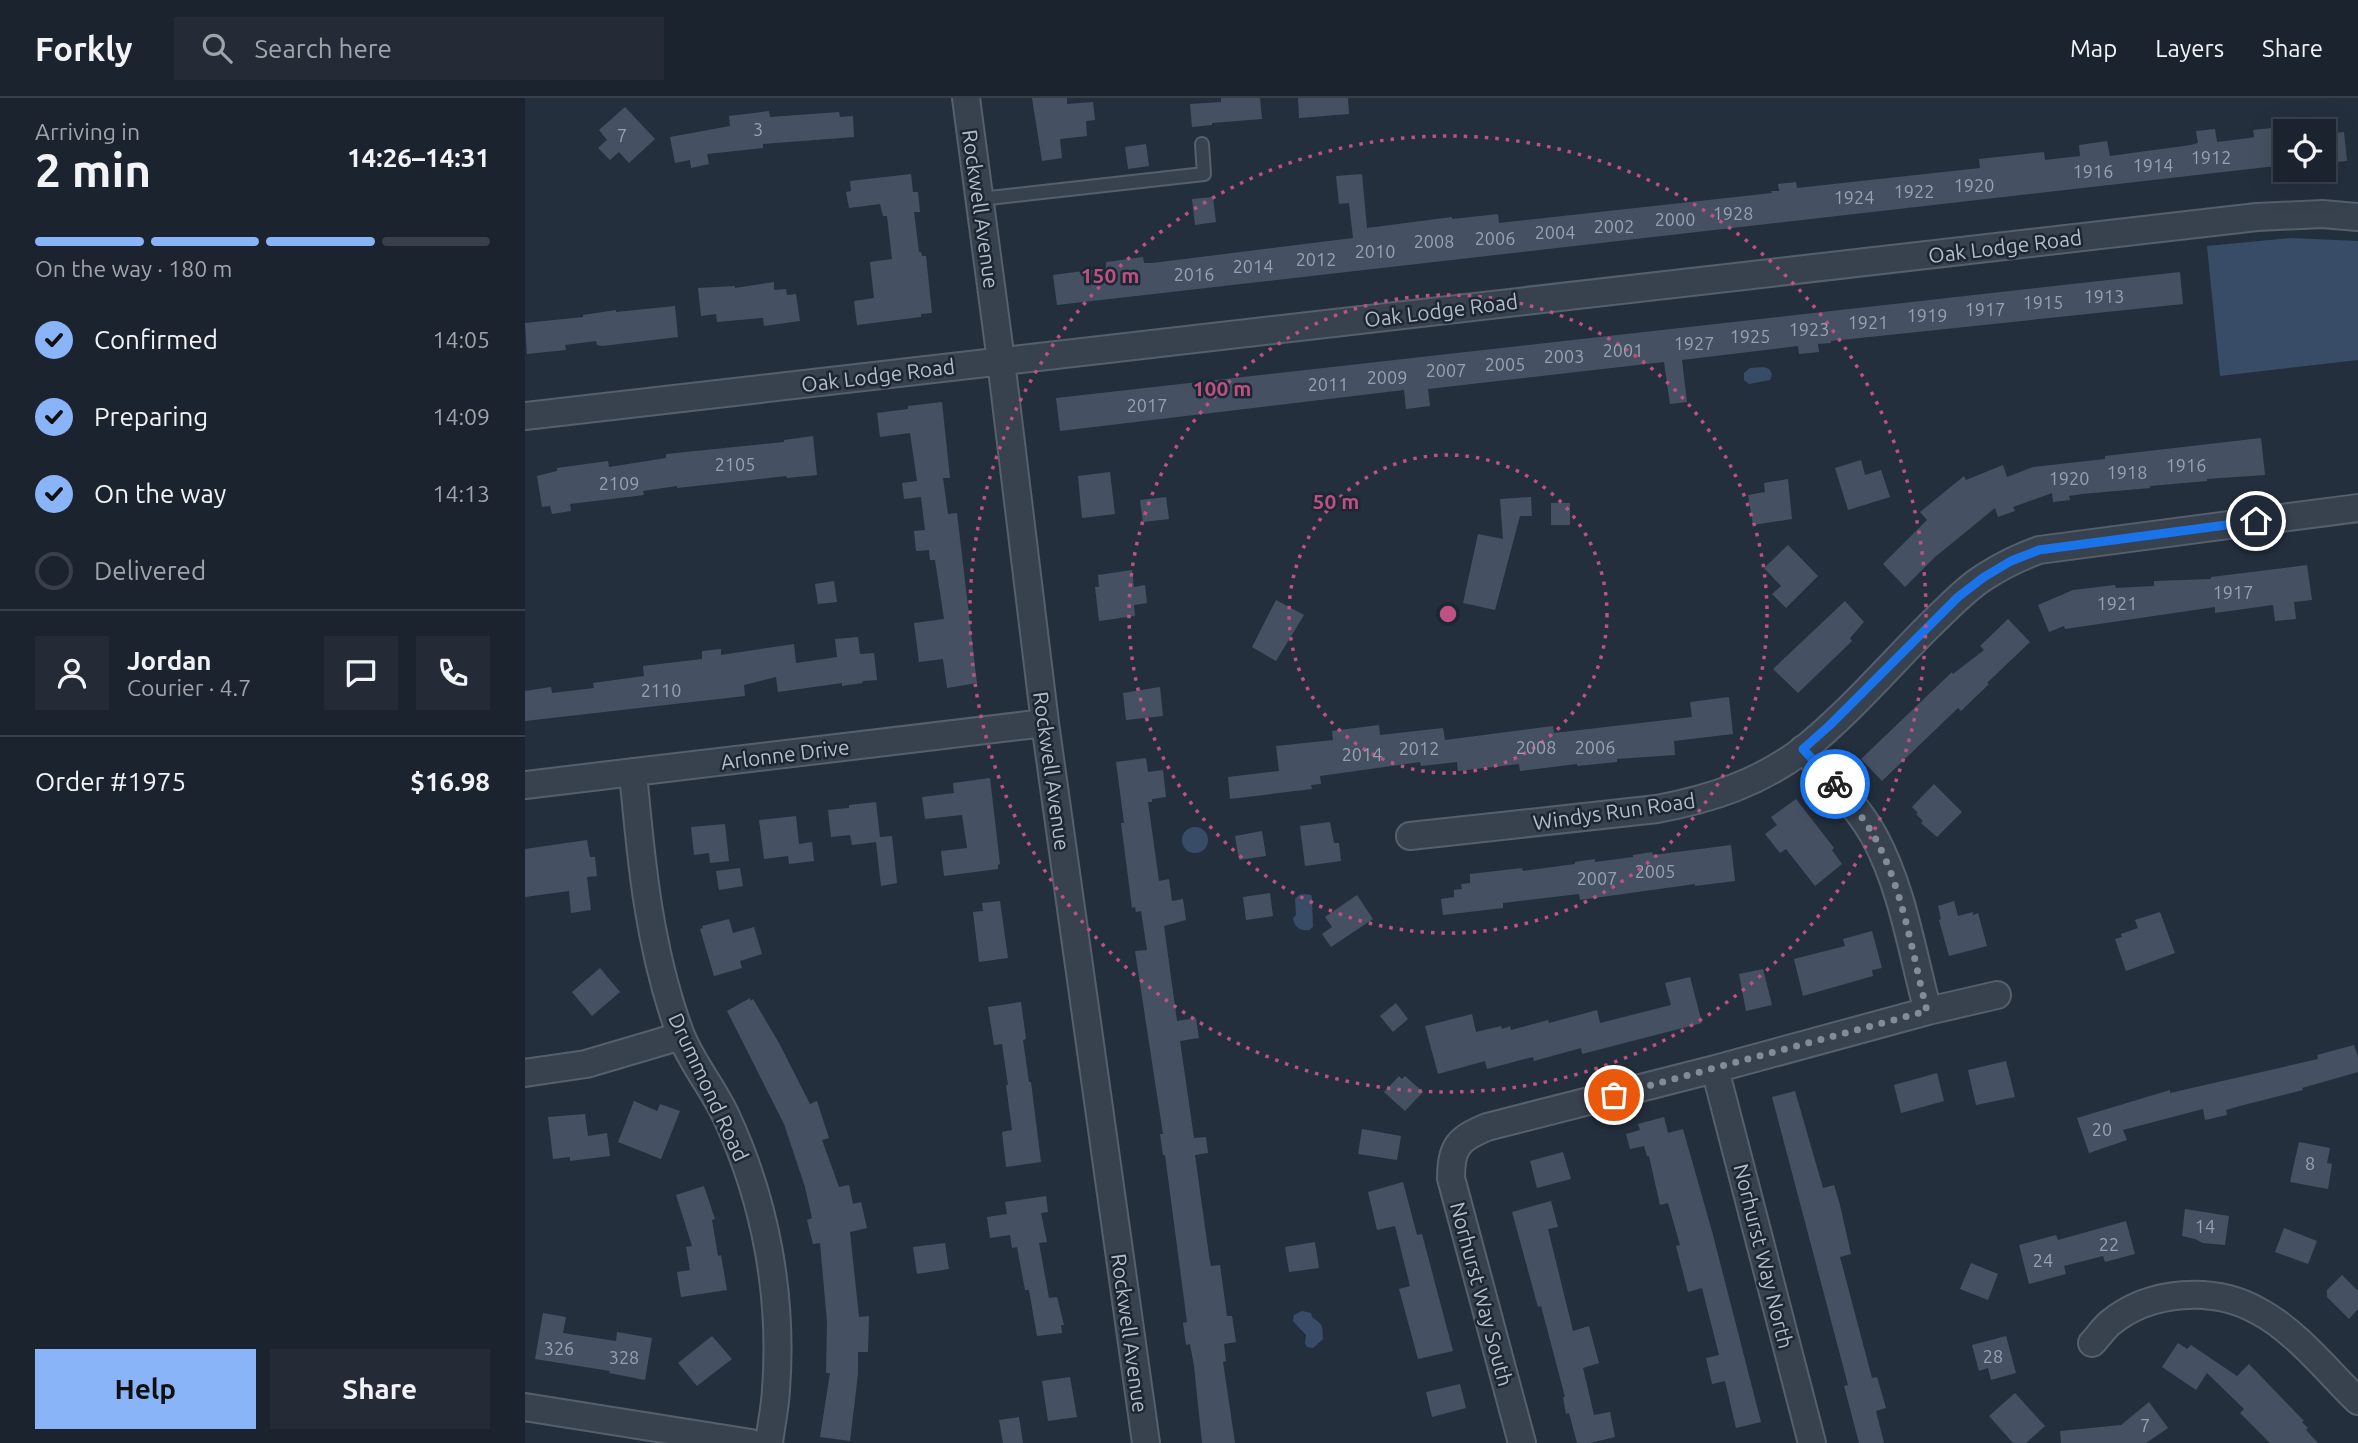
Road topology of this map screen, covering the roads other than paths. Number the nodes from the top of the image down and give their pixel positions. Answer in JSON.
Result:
{"nodes":[{"id":1,"x":966,"y":98,"type":"edge"},
{"id":2,"x":1202,"y":144,"type":"dead end"},
{"id":3,"x":980,"y":199,"type":"junction"},
{"id":4,"x":2358,"y":216,"type":"edge"},
{"id":5,"x":1001,"y":361,"type":"junction"},
{"id":6,"x":525,"y":416,"type":"edge"},
{"id":7,"x":2358,"y":508,"type":"edge"},
{"id":8,"x":1045,"y":723,"type":"junction"},
{"id":9,"x":1803,"y":749,"type":"junction"},
{"id":10,"x":633,"y":772,"type":"junction"},
{"id":11,"x":525,"y":785,"type":"edge"},
{"id":12,"x":1409,"y":836,"type":"dead end"},
{"id":13,"x":1997,"y":995,"type":"dead end"},
{"id":14,"x":1927,"y":1011,"type":"junction"},
{"id":15,"x":681,"y":1036,"type":"junction"},
{"id":16,"x":1716,"y":1069,"type":"junction"},
{"id":17,"x":525,"y":1073,"type":"edge"},
{"id":18,"x":2092,"y":1343,"type":"dead end"},
{"id":19,"x":2358,"y":1401,"type":"edge"},
{"id":20,"x":525,"y":1406,"type":"edge"},
{"id":21,"x":751,"y":1443,"type":"edge"},
{"id":22,"x":769,"y":1443,"type":"edge"},
{"id":23,"x":1146,"y":1443,"type":"edge"},
{"id":24,"x":1522,"y":1443,"type":"edge"},
{"id":25,"x":1812,"y":1443,"type":"edge"}],
"edges":[{"from":1,"to":3,"type":"street","name":"Rockwell Avenue"},
{"from":2,"to":3,"type":"lane"},
{"from":3,"to":5,"type":"street","name":"Rockwell Avenue"},
{"from":4,"to":5,"type":"street","name":"Oak Lodge Road"},
{"from":5,"to":6,"type":"street","name":"Oak Lodge Road"},
{"from":5,"to":8,"type":"street","name":"Rockwell Avenue"},
{"from":7,"to":9,"type":"street","name":"Windys Run Road"},
{"from":8,"to":10,"type":"street","name":"Arlonne Drive"},
{"from":8,"to":23,"type":"street","name":"Rockwell Avenue"},
{"from":9,"to":12,"type":"street","name":"Windys Run Road"},
{"from":9,"to":14,"type":"street"},
{"from":10,"to":11,"type":"street","name":"Arlonne Drive"},
{"from":10,"to":15,"type":"street","name":"Drummond Road"},
{"from":13,"to":14,"type":"street"},
{"from":14,"to":16,"type":"street"},
{"from":15,"to":17,"type":"street"},
{"from":15,"to":22,"type":"street","name":"Drummond Road"},
{"from":16,"to":24,"type":"street","name":"Norhurst Way South"},
{"from":16,"to":25,"type":"street","name":"Norhurst Way North"},
{"from":18,"to":19,"type":"street"},
{"from":20,"to":21,"type":"street"}]}
